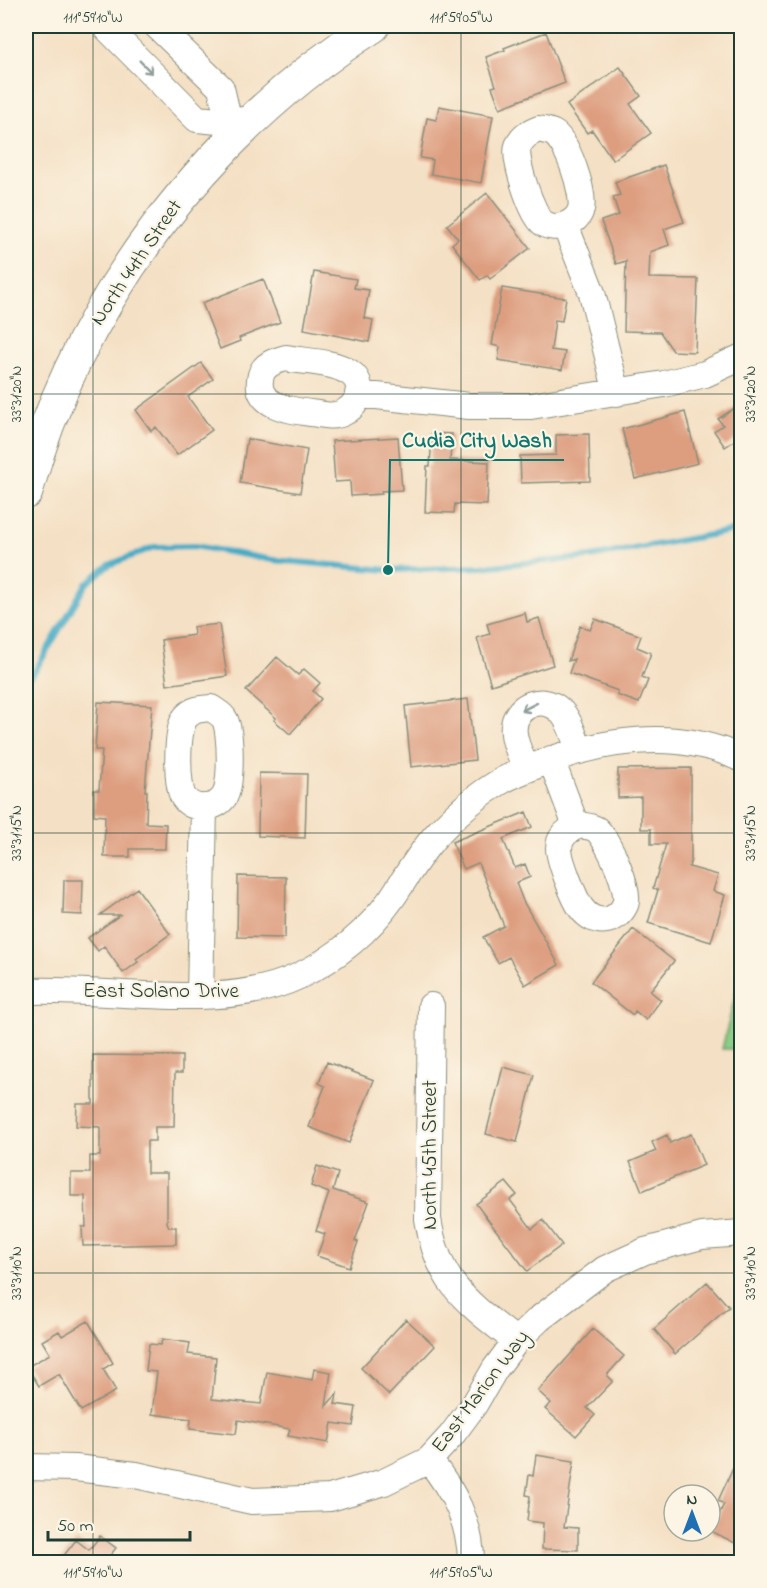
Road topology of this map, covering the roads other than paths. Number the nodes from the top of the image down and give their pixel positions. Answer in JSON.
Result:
{"nodes":[{"id":1,"x":105,"y":26,"type":"edge"},
{"id":2,"x":157,"y":26,"type":"edge"},
{"id":3,"x":373,"y":26,"type":"edge"},
{"id":4,"x":236,"y":128,"type":"junction"},
{"id":5,"x":565,"y":225,"type":"dead end"},
{"id":6,"x":741,"y":357,"type":"edge"},
{"id":7,"x":617,"y":393,"type":"junction"},
{"id":8,"x":358,"y":394,"type":"dead end"},
{"id":9,"x":26,"y":492,"type":"edge"},
{"id":10,"x":579,"y":750,"type":"junction"},
{"id":11,"x":551,"y":759,"type":"junction"},
{"id":12,"x":741,"y":759,"type":"edge"},
{"id":13,"x":526,"y":769,"type":"junction"},
{"id":14,"x":204,"y":807,"type":"dead end"},
{"id":15,"x":576,"y":826,"type":"dead end"},
{"id":16,"x":26,"y":991,"type":"edge"},
{"id":17,"x":200,"y":995,"type":"junction"},
{"id":18,"x":431,"y":1006,"type":"dead end"},
{"id":19,"x":741,"y":1233,"type":"edge"},
{"id":20,"x":516,"y":1341,"type":"junction"},
{"id":21,"x":429,"y":1460,"type":"junction"},
{"id":22,"x":26,"y":1467,"type":"edge"},
{"id":23,"x":471,"y":1563,"type":"edge"}],
"edges":[{"from":1,"to":4,"type":"street","one_way":true},
{"from":2,"to":4,"type":"street"},
{"from":3,"to":4,"type":"main road","name":"North 44th Street"},
{"from":4,"to":9,"type":"main road","name":"North 44th Street"},
{"from":5,"to":7,"type":"street"},
{"from":6,"to":7,"type":"street"},
{"from":7,"to":8,"type":"street"},
{"from":10,"to":11,"type":"street","name":"East Solano Drive"},
{"from":10,"to":12,"type":"street","name":"East Solano Drive"},
{"from":10,"to":13,"type":"street","one_way":true},
{"from":11,"to":13,"type":"street","name":"East Solano Drive"},
{"from":11,"to":15,"type":"street"},
{"from":13,"to":17,"type":"street","name":"East Solano Drive"},
{"from":14,"to":17,"type":"street"},
{"from":16,"to":17,"type":"street","name":"East Solano Drive"},
{"from":18,"to":20,"type":"street","name":"North 45th Street"},
{"from":19,"to":20,"type":"street","name":"East Marion Way"},
{"from":20,"to":21,"type":"street","name":"East Marion Way"},
{"from":21,"to":22,"type":"street","name":"East Marion Way"},
{"from":21,"to":23,"type":"street"}]}
